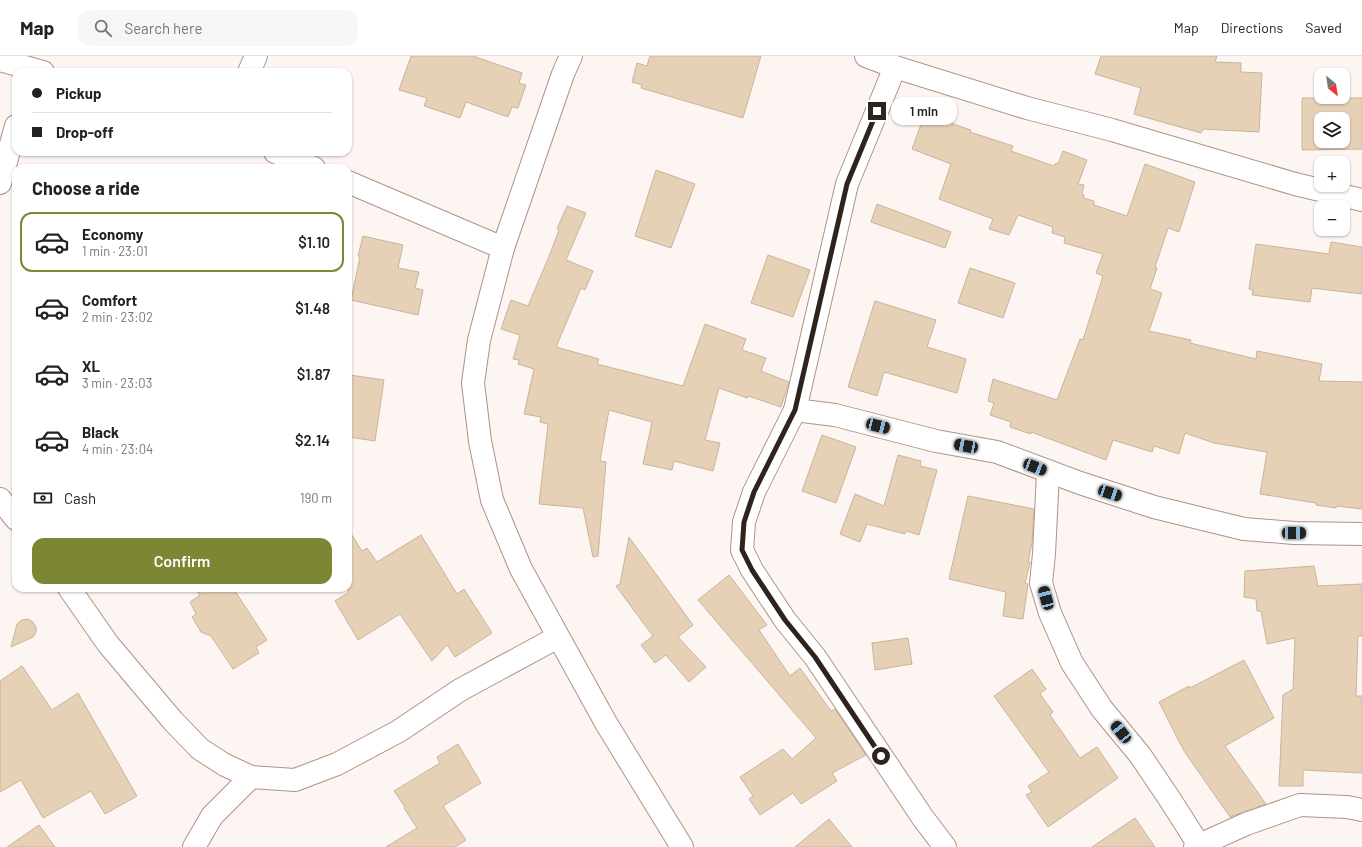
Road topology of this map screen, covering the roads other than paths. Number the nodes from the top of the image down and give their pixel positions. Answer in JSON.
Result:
{"nodes":[{"id":1,"x":256,"y":56,"type":"edge"},
{"id":2,"x":571,"y":56,"type":"edge"},
{"id":3,"x":866,"y":56,"type":"edge"},
{"id":4,"x":0,"y":60,"type":"edge"},
{"id":5,"x":895,"y":67,"type":"junction"},
{"id":6,"x":25,"y":68,"type":"edge"},
{"id":7,"x":251,"y":68,"type":"edge"},
{"id":8,"x":12,"y":140,"type":"edge"},
{"id":9,"x":285,"y":156,"type":"edge"},
{"id":10,"x":304,"y":164,"type":"edge"},
{"id":11,"x":0,"y":183,"type":"edge"},
{"id":12,"x":352,"y":184,"type":"edge"},
{"id":13,"x":1362,"y":200,"type":"edge"},
{"id":14,"x":503,"y":248,"type":"junction"},
{"id":15,"x":795,"y":410,"type":"junction"},
{"id":16,"x":1048,"y":472,"type":"junction"},
{"id":17,"x":0,"y":499,"type":"edge"},
{"id":18,"x":12,"y":514,"type":"edge"},
{"id":19,"x":1362,"y":534,"type":"edge"},
{"id":20,"x":72,"y":592,"type":"edge"},
{"id":21,"x":558,"y":638,"type":"junction"},
{"id":22,"x":251,"y":777,"type":"junction"},
{"id":23,"x":1362,"y":810,"type":"edge"},
{"id":24,"x":1197,"y":846,"type":"edge"},
{"id":25,"x":194,"y":847,"type":"edge"},
{"id":26,"x":682,"y":847,"type":"edge"},
{"id":27,"x":945,"y":847,"type":"edge"}],
"edges":[{"from":1,"to":7,"type":"street"},
{"from":2,"to":14,"type":"street"},
{"from":3,"to":5,"type":"street"},
{"from":4,"to":6,"type":"street"},
{"from":5,"to":13,"type":"street"},
{"from":5,"to":15,"type":"street"},
{"from":8,"to":11,"type":"street"},
{"from":9,"to":10,"type":"street"},
{"from":12,"to":14,"type":"street"},
{"from":14,"to":21,"type":"street"},
{"from":15,"to":16,"type":"street"},
{"from":15,"to":27,"type":"street"},
{"from":16,"to":19,"type":"street"},
{"from":16,"to":24,"type":"street"},
{"from":17,"to":18,"type":"street"},
{"from":20,"to":22,"type":"street"},
{"from":21,"to":22,"type":"street"},
{"from":21,"to":26,"type":"street"},
{"from":22,"to":25,"type":"street"},
{"from":23,"to":24,"type":"street"}]}
